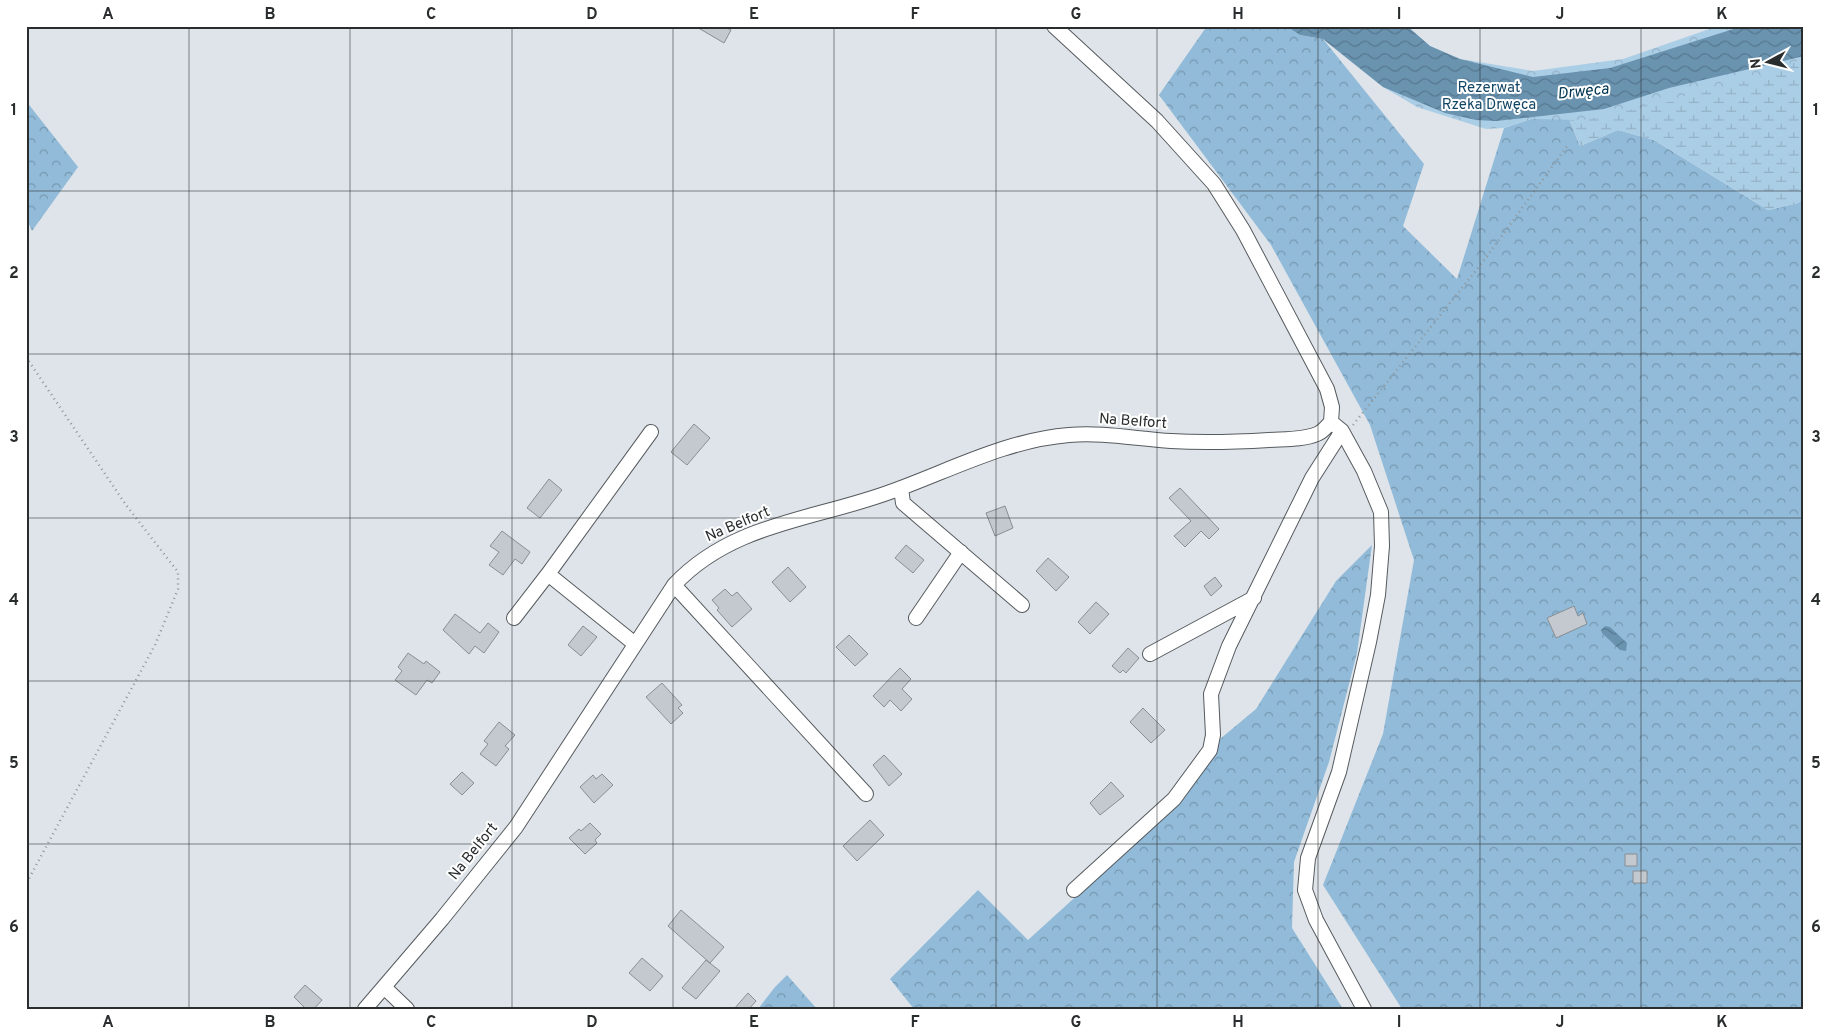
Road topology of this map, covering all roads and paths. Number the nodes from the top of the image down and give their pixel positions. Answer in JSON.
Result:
{"nodes":[{"id":1,"x":1054,"y":26,"type":"edge"},
{"id":2,"x":1568,"y":144,"type":"dead end"},
{"id":3,"x":26,"y":357,"type":"edge"},
{"id":4,"x":1331,"y":422,"type":"junction"},
{"id":5,"x":1342,"y":431,"type":"junction"},
{"id":6,"x":651,"y":432,"type":"dead end"},
{"id":7,"x":901,"y":488,"type":"junction"},
{"id":8,"x":961,"y":552,"type":"junction"},
{"id":9,"x":548,"y":574,"type":"junction"},
{"id":10,"x":674,"y":585,"type":"junction"},
{"id":11,"x":1254,"y":598,"type":"junction"},
{"id":12,"x":1022,"y":605,"type":"dead end"},
{"id":13,"x":514,"y":618,"type":"dead end"},
{"id":14,"x":916,"y":618,"type":"dead end"},
{"id":15,"x":635,"y":644,"type":"junction"},
{"id":16,"x":1150,"y":654,"type":"dead end"},
{"id":17,"x":866,"y":794,"type":"dead end"},
{"id":18,"x":26,"y":884,"type":"edge"},
{"id":19,"x":1074,"y":890,"type":"dead end"},
{"id":20,"x":384,"y":987,"type":"junction"},
{"id":21,"x":365,"y":1009,"type":"edge"},
{"id":22,"x":407,"y":1009,"type":"edge"},
{"id":23,"x":1364,"y":1009,"type":"edge"}],
"edges":[{"from":1,"to":4,"type":"street"},
{"from":2,"to":5,"type":"path"},
{"from":3,"to":18,"type":"path"},
{"from":4,"to":5,"type":"street"},
{"from":4,"to":7,"type":"street","name":"Na Belfort"},
{"from":5,"to":11,"type":"street"},
{"from":5,"to":23,"type":"street"},
{"from":6,"to":9,"type":"street"},
{"from":7,"to":8,"type":"street"},
{"from":7,"to":10,"type":"street","name":"Na Belfort"},
{"from":8,"to":12,"type":"street"},
{"from":8,"to":14,"type":"street"},
{"from":9,"to":13,"type":"street"},
{"from":9,"to":15,"type":"street"},
{"from":10,"to":15,"type":"street","name":"Na Belfort"},
{"from":10,"to":17,"type":"street"},
{"from":11,"to":16,"type":"street"},
{"from":11,"to":19,"type":"street"},
{"from":15,"to":20,"type":"street","name":"Na Belfort"},
{"from":20,"to":21,"type":"street","name":"Na Belfort"},
{"from":20,"to":22,"type":"street"}]}
